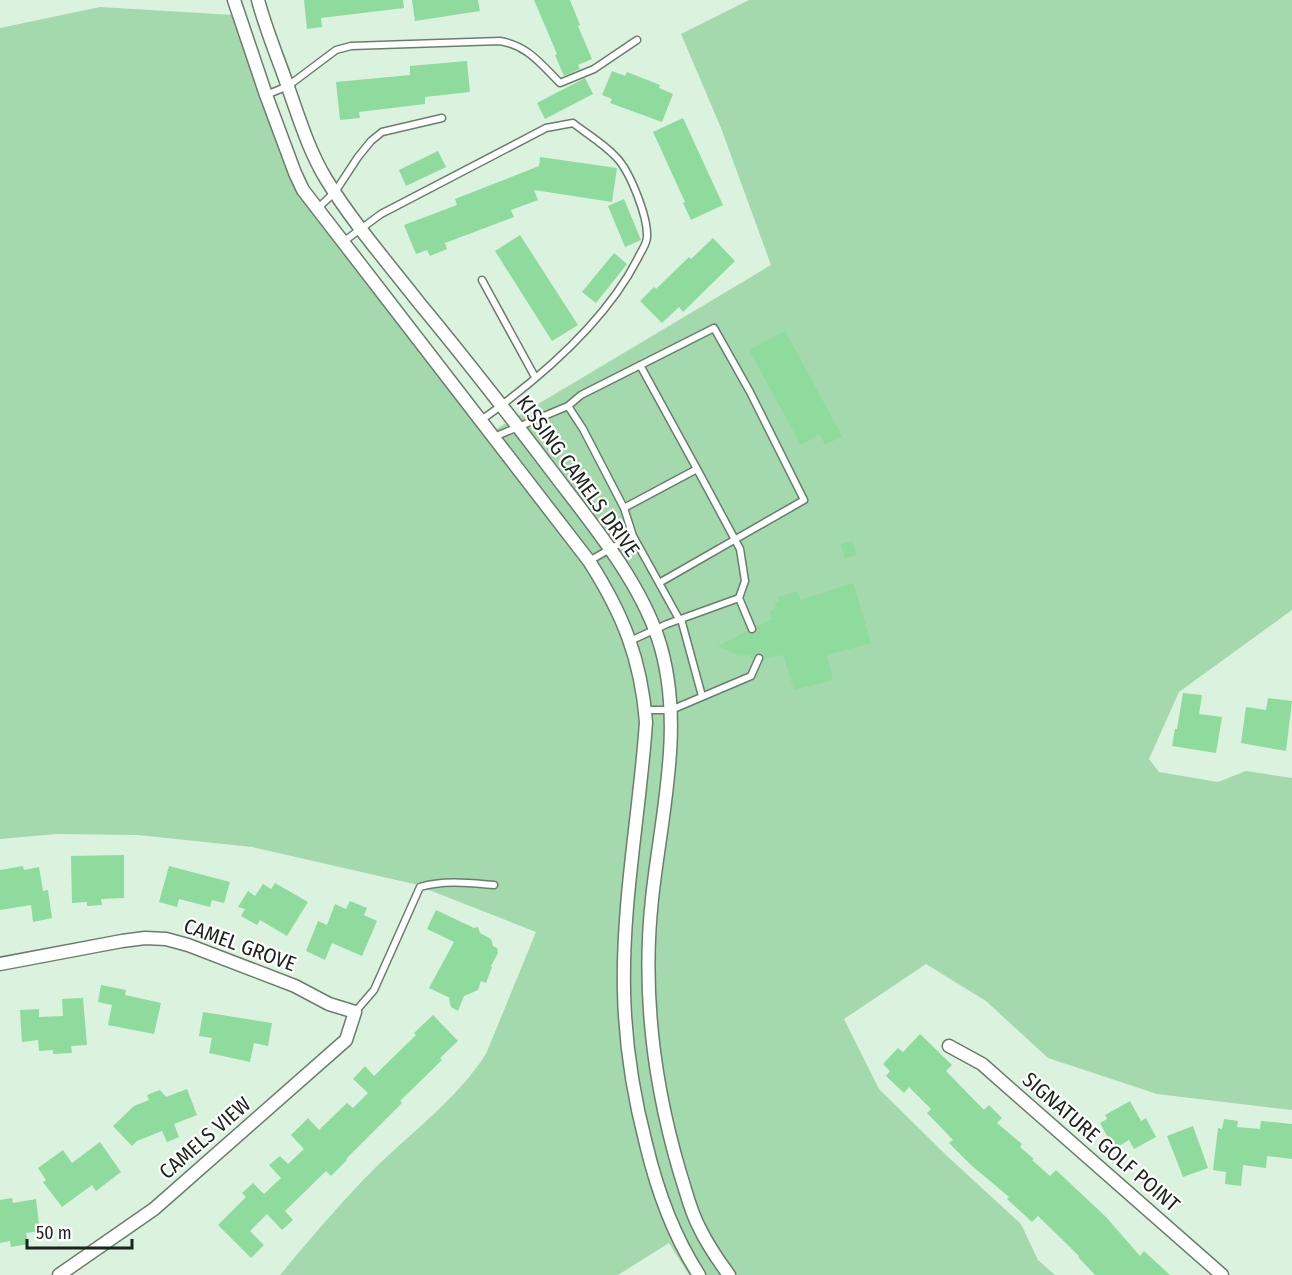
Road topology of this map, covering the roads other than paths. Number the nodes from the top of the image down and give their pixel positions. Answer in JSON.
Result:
{"nodes":[{"id":1,"x":234,"y":0,"type":"edge"},
{"id":2,"x":258,"y":0,"type":"edge"},
{"id":3,"x":637,"y":40,"type":"dead end"},
{"id":4,"x":288,"y":86,"type":"junction"},
{"id":5,"x":266,"y":95,"type":"junction"},
{"id":6,"x":442,"y":118,"type":"dead end"},
{"id":7,"x":335,"y":192,"type":"junction"},
{"id":8,"x":317,"y":209,"type":"junction"},
{"id":9,"x":361,"y":228,"type":"junction"},
{"id":10,"x":342,"y":242,"type":"junction"},
{"id":11,"x":482,"y":280,"type":"dead end"},
{"id":12,"x":640,"y":365,"type":"junction"},
{"id":13,"x":535,"y":377,"type":"junction"},
{"id":14,"x":502,"y":405,"type":"junction"},
{"id":15,"x":568,"y":406,"type":"junction"},
{"id":16,"x":480,"y":421,"type":"junction"},
{"id":17,"x":517,"y":426,"type":"junction"},
{"id":18,"x":493,"y":437,"type":"junction"},
{"id":19,"x":697,"y":469,"type":"junction"},
{"id":20,"x":624,"y":508,"type":"junction"},
{"id":21,"x":633,"y":536,"type":"junction"},
{"id":22,"x":735,"y":540,"type":"junction"},
{"id":23,"x":611,"y":549,"type":"junction"},
{"id":24,"x":589,"y":561,"type":"junction"},
{"id":25,"x":659,"y":583,"type":"junction"},
{"id":26,"x":740,"y":597,"type":"junction"},
{"id":27,"x":680,"y":619,"type":"junction"},
{"id":28,"x":654,"y":629,"type":"junction"},
{"id":29,"x":752,"y":629,"type":"dead end"},
{"id":30,"x":630,"y":641,"type":"junction"},
{"id":31,"x":759,"y":658,"type":"dead end"},
{"id":32,"x":702,"y":696,"type":"junction"},
{"id":33,"x":645,"y":710,"type":"junction"},
{"id":34,"x":671,"y":710,"type":"junction"},
{"id":35,"x":494,"y":885,"type":"dead end"},
{"id":36,"x":0,"y":964,"type":"edge"},
{"id":37,"x":355,"y":1011,"type":"junction"},
{"id":38,"x":949,"y":1046,"type":"dead end"},
{"id":39,"x":59,"y":1275,"type":"edge"},
{"id":40,"x":699,"y":1275,"type":"edge"},
{"id":41,"x":729,"y":1275,"type":"edge"},
{"id":42,"x":1222,"y":1275,"type":"edge"}],
"edges":[{"from":1,"to":5,"type":"street","name":"KISSING CAMELS DRIVE"},
{"from":2,"to":4,"type":"street","name":"KISSING CAMELS DRIVE"},
{"from":3,"to":4,"type":"lane"},
{"from":4,"to":5,"type":"lane"},
{"from":4,"to":7,"type":"street","name":"KISSING CAMELS DRIVE"},
{"from":5,"to":8,"type":"street","name":"KISSING CAMELS DRIVE"},
{"from":6,"to":7,"type":"lane"},
{"from":7,"to":8,"type":"lane"},
{"from":7,"to":9,"type":"street","name":"KISSING CAMELS DRIVE"},
{"from":8,"to":10,"type":"street","name":"KISSING CAMELS DRIVE"},
{"from":9,"to":10,"type":"lane"},
{"from":9,"to":13,"type":"lane"},
{"from":9,"to":14,"type":"street","name":"KISSING CAMELS DRIVE"},
{"from":10,"to":16,"type":"street","name":"KISSING CAMELS DRIVE"},
{"from":11,"to":13,"type":"lane"},
{"from":12,"to":15,"type":"lane"},
{"from":12,"to":19,"type":"lane"},
{"from":12,"to":22,"type":"lane"},
{"from":13,"to":14,"type":"lane"},
{"from":14,"to":16,"type":"lane"},
{"from":14,"to":17,"type":"street","name":"KISSING CAMELS DRIVE"},
{"from":15,"to":17,"type":"lane"},
{"from":15,"to":20,"type":"lane"},
{"from":16,"to":18,"type":"street","name":"KISSING CAMELS DRIVE"},
{"from":17,"to":18,"type":"lane"},
{"from":17,"to":23,"type":"street","name":"KISSING CAMELS DRIVE"},
{"from":18,"to":24,"type":"street","name":"KISSING CAMELS DRIVE"},
{"from":19,"to":20,"type":"lane"},
{"from":19,"to":22,"type":"lane"},
{"from":20,"to":21,"type":"lane"},
{"from":21,"to":23,"type":"lane"},
{"from":21,"to":25,"type":"lane"},
{"from":22,"to":25,"type":"lane"},
{"from":22,"to":26,"type":"lane"},
{"from":23,"to":24,"type":"lane"},
{"from":23,"to":28,"type":"street","name":"KISSING CAMELS DRIVE"},
{"from":24,"to":30,"type":"street","name":"KISSING CAMELS DRIVE"},
{"from":25,"to":27,"type":"lane"},
{"from":26,"to":27,"type":"lane"},
{"from":26,"to":29,"type":"lane"},
{"from":27,"to":28,"type":"lane"},
{"from":27,"to":32,"type":"lane"},
{"from":28,"to":30,"type":"lane"},
{"from":28,"to":34,"type":"street","name":"KISSING CAMELS DRIVE"},
{"from":30,"to":33,"type":"street","name":"KISSING CAMELS DRIVE"},
{"from":31,"to":32,"type":"lane"},
{"from":32,"to":34,"type":"lane"},
{"from":33,"to":34,"type":"lane"},
{"from":33,"to":40,"type":"street","name":"KISSING CAMELS DRIVE"},
{"from":34,"to":41,"type":"street","name":"KISSING CAMELS DRIVE"},
{"from":35,"to":37,"type":"lane"},
{"from":36,"to":37,"type":"street","name":"CAMEL GROVE"},
{"from":37,"to":39,"type":"street","name":"CAMELS VIEW"},
{"from":38,"to":42,"type":"street","name":"SIGNATURE GOLF POINT"}]}
